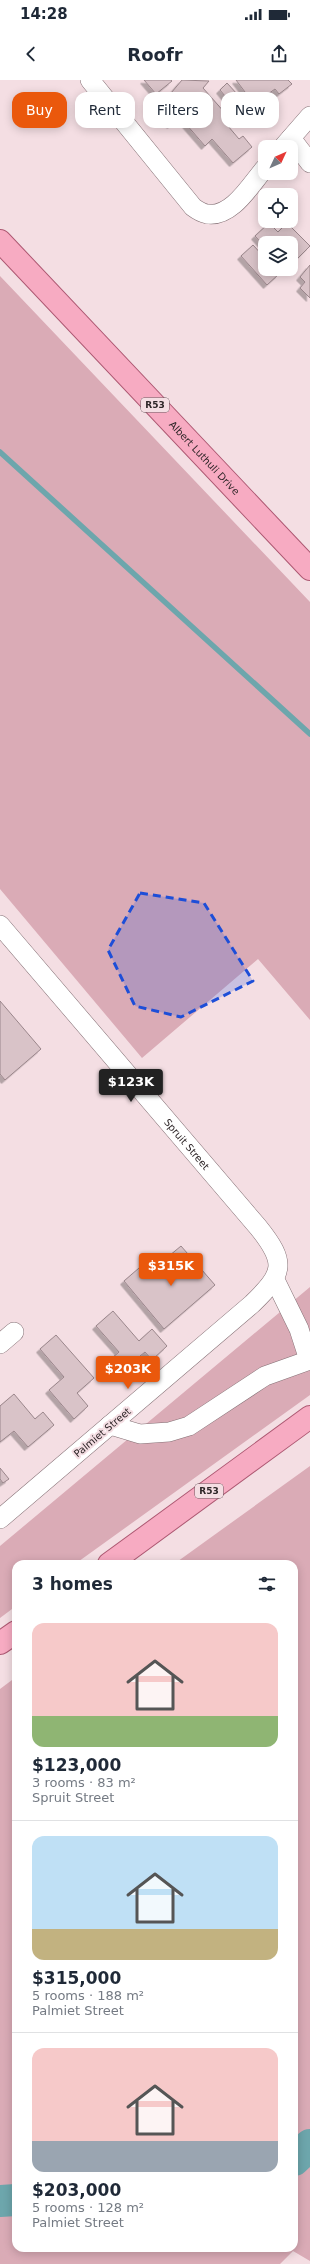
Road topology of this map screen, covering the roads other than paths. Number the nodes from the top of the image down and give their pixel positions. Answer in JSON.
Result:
{"nodes":[{"id":1,"x":90,"y":80,"type":"edge"},
{"id":2,"x":310,"y":116,"type":"edge"},
{"id":3,"x":289,"y":140,"type":"edge"},
{"id":4,"x":298,"y":152,"type":"edge"},
{"id":5,"x":310,"y":163,"type":"edge"},
{"id":6,"x":258,"y":176,"type":"edge"},
{"id":7,"x":0,"y":241,"type":"edge"},
{"id":8,"x":310,"y":570,"type":"edge"},
{"id":9,"x":0,"y":925,"type":"edge"},
{"id":10,"x":276,"y":1280,"type":"junction"},
{"id":11,"x":14,"y":1332,"type":"dead end"},
{"id":12,"x":0,"y":1344,"type":"edge"},
{"id":13,"x":310,"y":1360,"type":"edge"},
{"id":14,"x":310,"y":1417,"type":"edge"},
{"id":15,"x":110,"y":1425,"type":"junction"},
{"id":16,"x":0,"y":1519,"type":"edge"},
{"id":17,"x":114,"y":1560,"type":"edge"},
{"id":18,"x":12,"y":1635,"type":"edge"},
{"id":19,"x":0,"y":1643,"type":"edge"}],
"edges":[{"from":1,"to":6,"type":"street"},
{"from":2,"to":3,"type":"street"},
{"from":4,"to":5,"type":"street"},
{"from":7,"to":8,"type":"main road","name":"Albert Luthuli Drive","number":"R53"},
{"from":9,"to":10,"type":"street","name":"Spruit Street"},
{"from":10,"to":13,"type":"street"},
{"from":10,"to":15,"type":"street","name":"Palmiet Street"},
{"from":11,"to":12,"type":"street"},
{"from":13,"to":15,"type":"street"},
{"from":14,"to":17,"type":"main road","number":"R53"},
{"from":15,"to":16,"type":"street","name":"Palmiet Street"},
{"from":18,"to":19,"type":"main road"}]}
